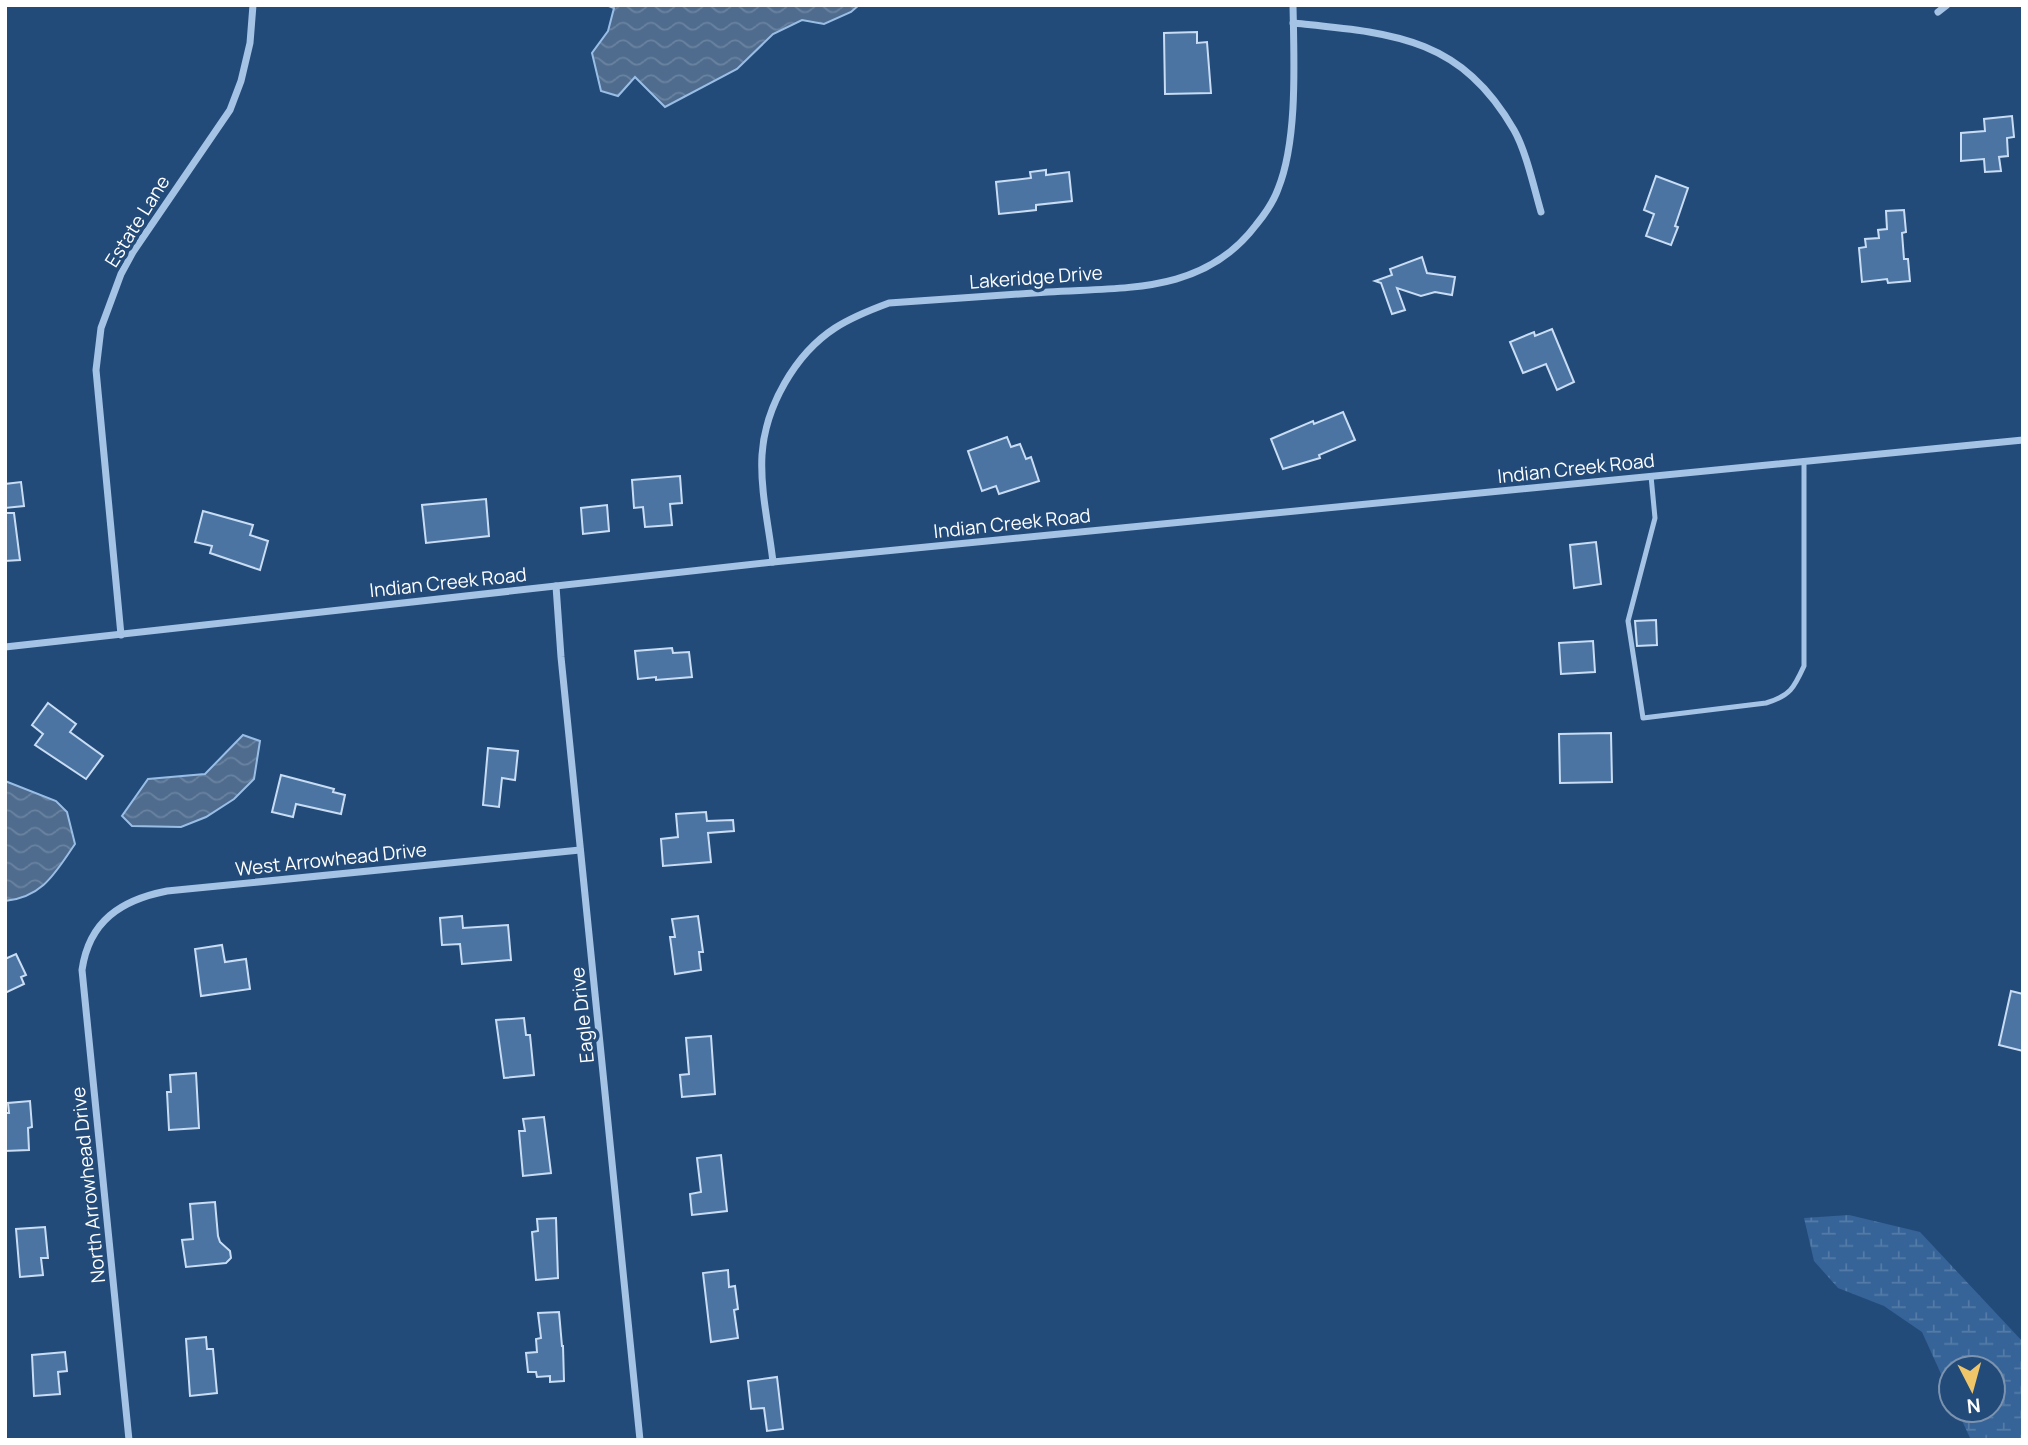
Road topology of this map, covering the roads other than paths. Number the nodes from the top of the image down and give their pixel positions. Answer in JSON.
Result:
{"nodes":[{"id":1,"x":253,"y":5,"type":"edge"},
{"id":2,"x":1293,"y":5,"type":"edge"},
{"id":3,"x":1947,"y":5,"type":"edge"},
{"id":4,"x":1938,"y":12,"type":"dead end"},
{"id":5,"x":1293,"y":23,"type":"junction"},
{"id":6,"x":1541,"y":212,"type":"dead end"},
{"id":7,"x":2023,"y":440,"type":"edge"},
{"id":8,"x":1804,"y":461,"type":"junction"},
{"id":9,"x":1651,"y":476,"type":"junction"},
{"id":10,"x":773,"y":562,"type":"junction"},
{"id":11,"x":556,"y":586,"type":"junction"},
{"id":12,"x":121,"y":635,"type":"junction"},
{"id":13,"x":5,"y":647,"type":"edge"},
{"id":14,"x":580,"y":850,"type":"junction"},
{"id":15,"x":97,"y":931,"type":"joint"},
{"id":16,"x":129,"y":1440,"type":"edge"},
{"id":17,"x":640,"y":1440,"type":"edge"}],
"edges":[{"from":1,"to":12,"type":"street","name":"Estate Lane"},
{"from":2,"to":5,"type":"street","name":"Lakeridge Drive"},
{"from":3,"to":4,"type":"street"},
{"from":5,"to":6,"type":"street"},
{"from":5,"to":10,"type":"street","name":"Lakeridge Drive"},
{"from":7,"to":8,"type":"street","name":"Indian Creek Road"},
{"from":8,"to":9,"type":"street","name":"Indian Creek Road"},
{"from":8,"to":9,"type":"lane"},
{"from":9,"to":10,"type":"street","name":"Indian Creek Road"},
{"from":10,"to":11,"type":"street","name":"Indian Creek Road"},
{"from":11,"to":12,"type":"street","name":"Indian Creek Road"},
{"from":11,"to":14,"type":"street","name":"Eagle Drive"},
{"from":12,"to":13,"type":"street","name":"Indian Creek Road"},
{"from":14,"to":15,"type":"street","name":"West Arrowhead Drive"},
{"from":14,"to":17,"type":"street","name":"Eagle Drive"},
{"from":15,"to":16,"type":"street","name":"North Arrowhead Drive"}]}
